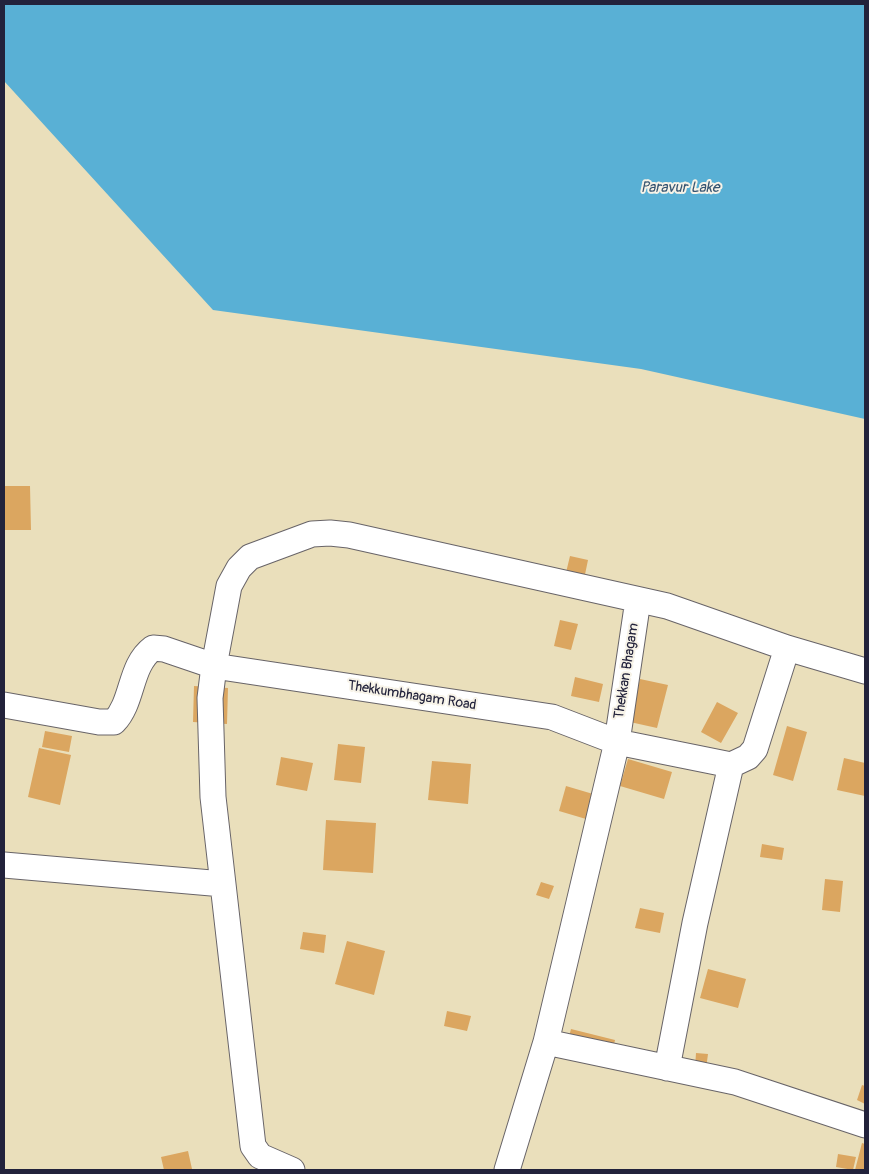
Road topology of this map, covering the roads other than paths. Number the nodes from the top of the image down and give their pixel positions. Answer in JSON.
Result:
{"nodes":[{"id":1,"x":638,"y":600,"type":"junction"},
{"id":2,"x":787,"y":648,"type":"junction"},
{"id":3,"x":214,"y":666,"type":"junction"},
{"id":4,"x":865,"y":671,"type":"edge"},
{"id":5,"x":4,"y":705,"type":"edge"},
{"id":6,"x":616,"y":742,"type":"junction"},
{"id":7,"x":731,"y":766,"type":"junction"},
{"id":8,"x":4,"y":865,"type":"edge"},
{"id":9,"x":223,"y":884,"type":"junction"},
{"id":10,"x":546,"y":1042,"type":"junction"},
{"id":11,"x":667,"y":1068,"type":"junction"},
{"id":12,"x":865,"y":1125,"type":"edge"},
{"id":13,"x":292,"y":1170,"type":"edge"},
{"id":14,"x":507,"y":1170,"type":"edge"}],
"edges":[{"from":1,"to":2,"type":"street"},
{"from":1,"to":3,"type":"street"},
{"from":1,"to":6,"type":"street","name":"Thekkan Bhagam"},
{"from":2,"to":4,"type":"street"},
{"from":2,"to":7,"type":"street"},
{"from":3,"to":5,"type":"street","name":"Thekkumbhagam Road"},
{"from":3,"to":6,"type":"street","name":"Thekkumbhagam Road"},
{"from":3,"to":9,"type":"street"},
{"from":6,"to":7,"type":"street","name":"Thekkumbhagam Road"},
{"from":6,"to":10,"type":"street","name":"Thekkan Bhagam"},
{"from":7,"to":11,"type":"street"},
{"from":8,"to":9,"type":"street"},
{"from":9,"to":13,"type":"street"},
{"from":10,"to":11,"type":"street"},
{"from":10,"to":14,"type":"street","name":"Thekkan Bhagam"},
{"from":11,"to":12,"type":"street"}]}
